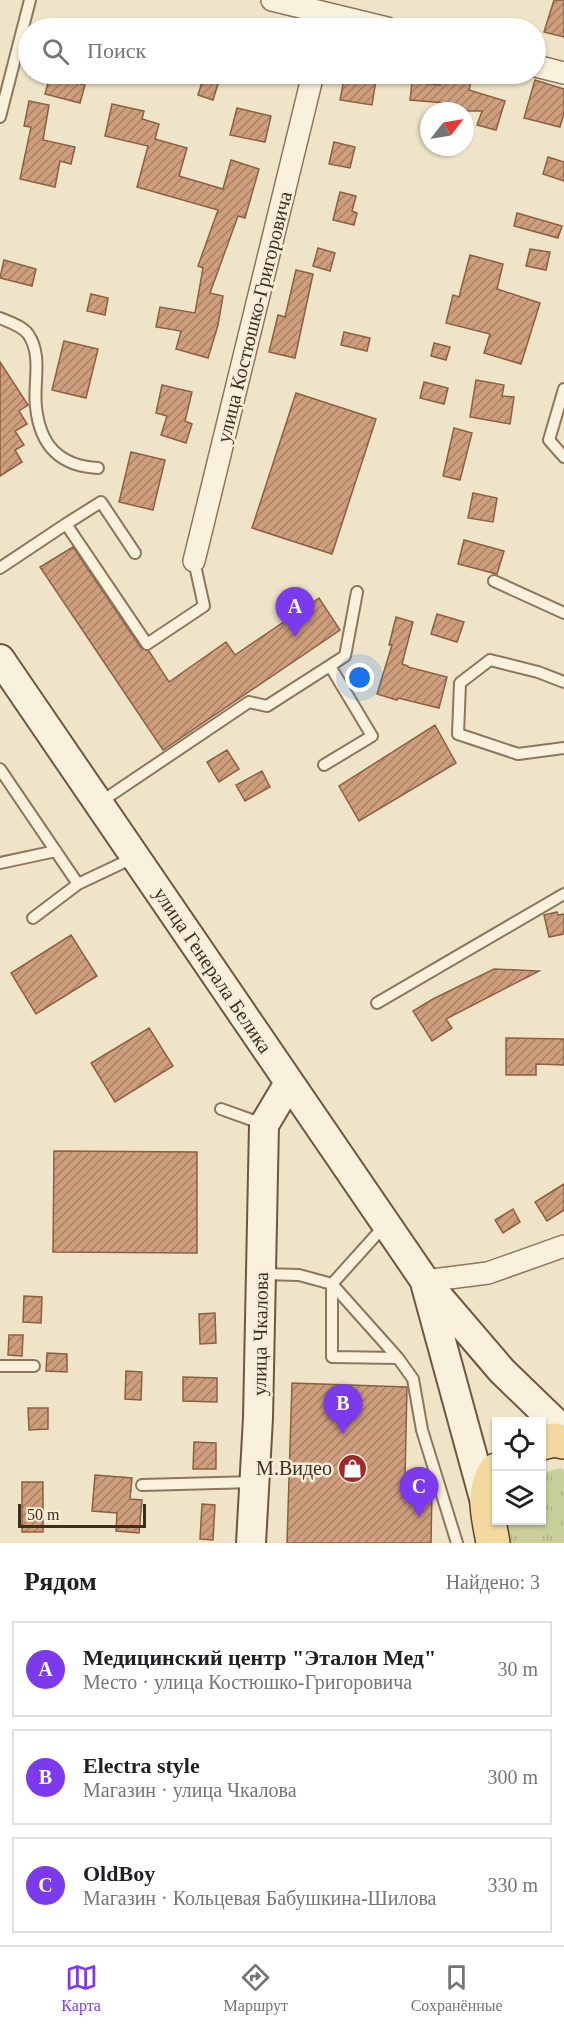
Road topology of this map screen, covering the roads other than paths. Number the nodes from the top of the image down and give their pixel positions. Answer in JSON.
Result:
{"nodes":[{"id":1,"x":30,"y":0,"type":"edge"},
{"id":2,"x":272,"y":0,"type":"edge"},
{"id":3,"x":328,"y":14,"type":"edge"},
{"id":4,"x":25,"y":18,"type":"edge"},
{"id":5,"x":345,"y":18,"type":"edge"},
{"id":6,"x":18,"y":47,"type":"edge"},
{"id":7,"x":546,"y":68,"type":"edge"},
{"id":8,"x":564,"y":73,"type":"edge"},
{"id":9,"x":311,"y":84,"type":"edge"},
{"id":10,"x":0,"y":117,"type":"edge"},
{"id":11,"x":0,"y":318,"type":"edge"},
{"id":12,"x":564,"y":389,"type":"edge"},
{"id":13,"x":564,"y":457,"type":"edge"},
{"id":14,"x":98,"y":468,"type":"dead end"},
{"id":15,"x":66,"y":524,"type":"junction"},
{"id":16,"x":135,"y":553,"type":"dead end"},
{"id":17,"x":194,"y":561,"type":"joint"},
{"id":18,"x":0,"y":568,"type":"edge"},
{"id":19,"x":494,"y":581,"type":"dead end"},
{"id":20,"x":357,"y":592,"type":"dead end"},
{"id":21,"x":564,"y":613,"type":"edge"},
{"id":22,"x":0,"y":659,"type":"edge"},
{"id":23,"x":330,"y":666,"type":"junction"},
{"id":24,"x":564,"y":682,"type":"edge"},
{"id":25,"x":564,"y":748,"type":"edge"},
{"id":26,"x":324,"y":765,"type":"dead end"},
{"id":27,"x":0,"y":769,"type":"edge"},
{"id":28,"x":99,"y":803,"type":"junction"},
{"id":29,"x":56,"y":851,"type":"junction"},
{"id":30,"x":135,"y":857,"type":"junction"},
{"id":31,"x":0,"y":863,"type":"edge"},
{"id":32,"x":78,"y":884,"type":"junction"},
{"id":33,"x":564,"y":894,"type":"edge"},
{"id":34,"x":33,"y":918,"type":"dead end"},
{"id":35,"x":376,"y":1003,"type":"dead end"},
{"id":36,"x":289,"y":1083,"type":"junction"},
{"id":37,"x":221,"y":1109,"type":"dead end"},
{"id":38,"x":264,"y":1125,"type":"junction"},
{"id":39,"x":386,"y":1223,"type":"junction"},
{"id":40,"x":564,"y":1246,"type":"edge"},
{"id":41,"x":261,"y":1274,"type":"junction"},
{"id":42,"x":425,"y":1281,"type":"junction"},
{"id":43,"x":332,"y":1284,"type":"junction"},
{"id":44,"x":398,"y":1358,"type":"junction"},
{"id":45,"x":0,"y":1366,"type":"edge"},
{"id":46,"x":34,"y":1366,"type":"dead end"},
{"id":47,"x":564,"y":1431,"type":"edge"},
{"id":48,"x":546,"y":1442,"type":"edge"},
{"id":49,"x":564,"y":1442,"type":"edge"},
{"id":50,"x":495,"y":1471,"type":"edge"},
{"id":51,"x":254,"y":1482,"type":"junction"},
{"id":52,"x":142,"y":1485,"type":"dead end"},
{"id":53,"x":485,"y":1502,"type":"junction"},
{"id":54,"x":251,"y":1543,"type":"edge"},
{"id":55,"x":458,"y":1543,"type":"edge"},
{"id":56,"x":493,"y":1543,"type":"edge"}],
"edges":[{"from":1,"to":4,"type":"lane"},
{"from":2,"to":3,"type":"street"},
{"from":3,"to":5,"type":"street"},
{"from":6,"to":10,"type":"lane"},
{"from":7,"to":8,"type":"street"},
{"from":9,"to":17,"type":"street","name":"улица Костюшко-Григоровича"},
{"from":11,"to":14,"type":"lane"},
{"from":12,"to":13,"type":"lane"},
{"from":15,"to":16,"type":"lane"},
{"from":15,"to":17,"type":"lane"},
{"from":15,"to":18,"type":"lane"},
{"from":19,"to":21,"type":"lane"},
{"from":20,"to":23,"type":"lane"},
{"from":22,"to":28,"type":"main road","name":"улица Генерала Белика"},
{"from":23,"to":26,"type":"lane"},
{"from":23,"to":28,"type":"lane"},
{"from":24,"to":25,"type":"lane"},
{"from":27,"to":29,"type":"lane"},
{"from":28,"to":30,"type":"main road","name":"улица Генерала Белика"},
{"from":29,"to":31,"type":"lane"},
{"from":29,"to":32,"type":"lane"},
{"from":30,"to":32,"type":"lane"},
{"from":30,"to":36,"type":"main road","name":"улица Генерала Белика"},
{"from":32,"to":34,"type":"lane"},
{"from":33,"to":35,"type":"lane"},
{"from":36,"to":38,"type":"main road"},
{"from":36,"to":39,"type":"main road","name":"улица Генерала Белика"},
{"from":37,"to":38,"type":"lane"},
{"from":38,"to":41,"type":"main road","name":"улица Чкалова"},
{"from":39,"to":42,"type":"main road","name":"улица Генерала Белика"},
{"from":39,"to":43,"type":"lane"},
{"from":40,"to":42,"type":"street"},
{"from":41,"to":43,"type":"lane"},
{"from":41,"to":51,"type":"main road","name":"улица Чкалова"},
{"from":42,"to":47,"type":"main road"},
{"from":42,"to":53,"type":"main road"},
{"from":43,"to":44,"type":"lane"},
{"from":43,"to":44,"type":"lane"},
{"from":44,"to":55,"type":"lane"},
{"from":45,"to":46,"type":"lane"},
{"from":48,"to":49,"type":"main road"},
{"from":50,"to":53,"type":"main road"},
{"from":51,"to":52,"type":"lane"},
{"from":51,"to":54,"type":"main road","name":"улица Чкалова"},
{"from":53,"to":56,"type":"main road"}]}
